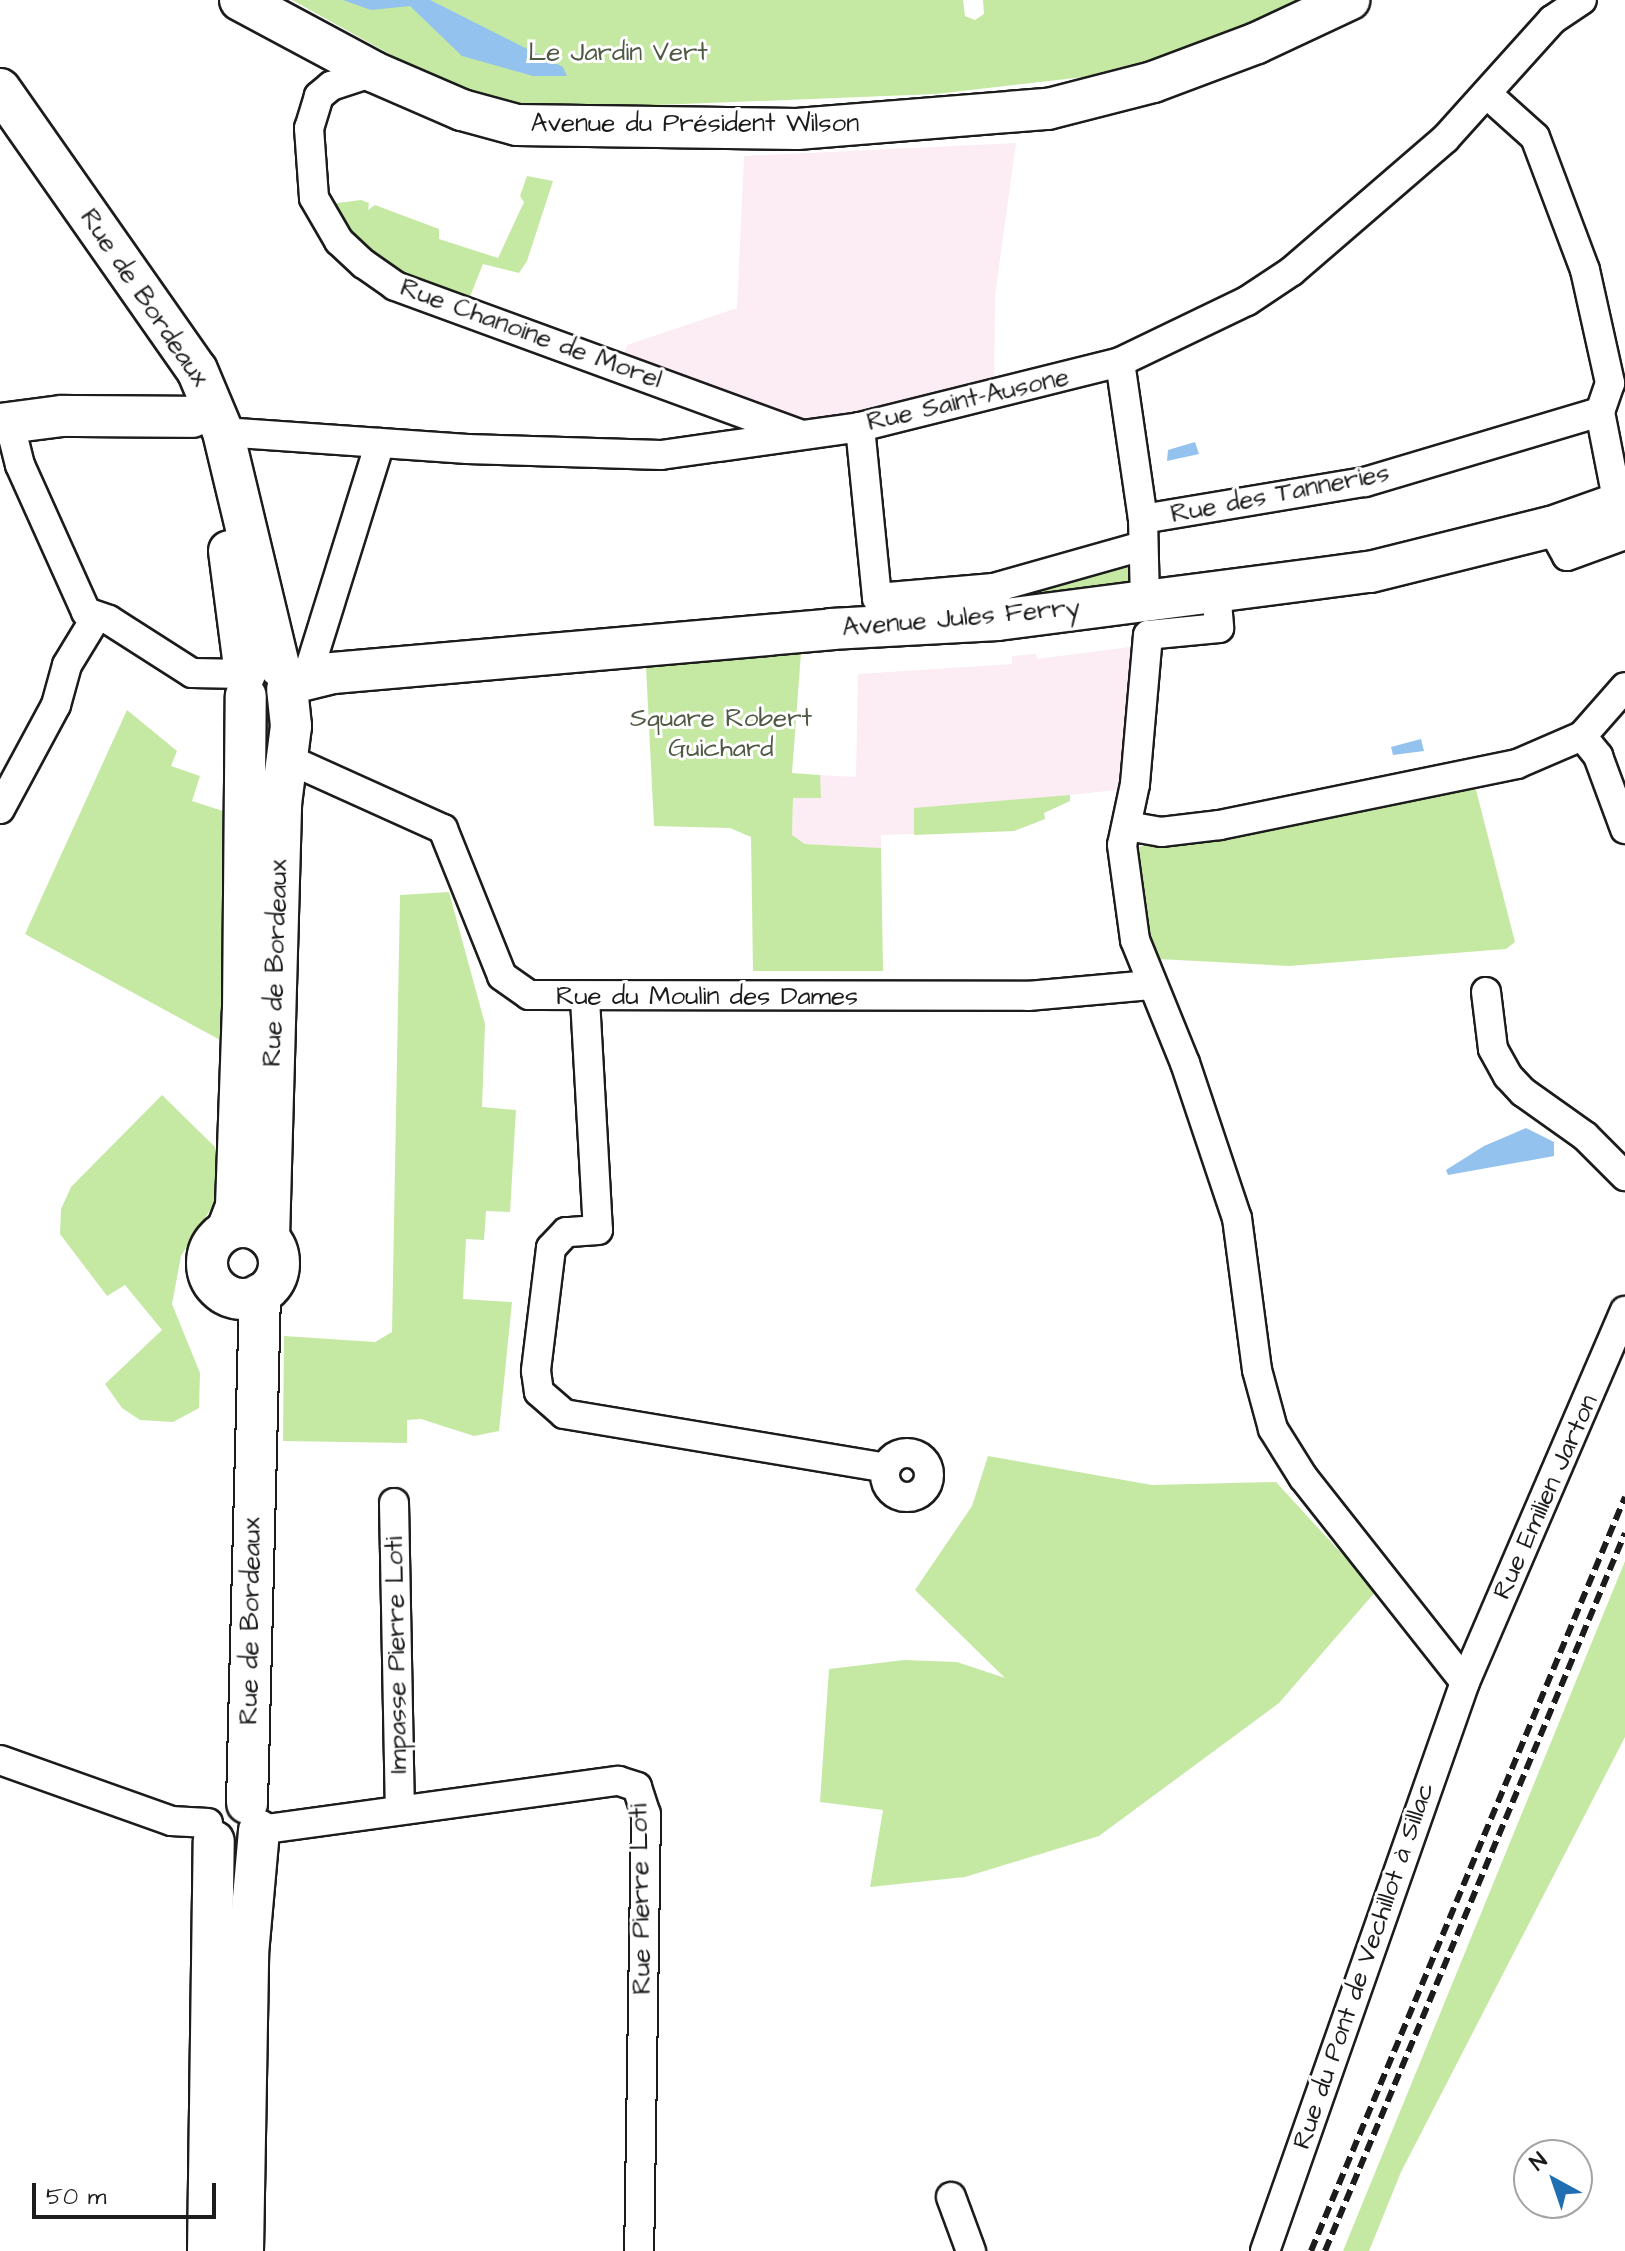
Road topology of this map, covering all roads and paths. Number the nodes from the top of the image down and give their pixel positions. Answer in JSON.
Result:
{"nodes":[{"id":1,"x":240,"y":0,"type":"edge"},
{"id":2,"x":1349,"y":0,"type":"edge"},
{"id":3,"x":1582,"y":0,"type":"edge"},
{"id":4,"x":374,"y":72,"type":"junction"},
{"id":5,"x":0,"y":89,"type":"edge"},
{"id":6,"x":1487,"y":94,"type":"junction"},
{"id":7,"x":0,"y":124,"type":"edge"},
{"id":8,"x":1120,"y":362,"type":"junction"},
{"id":9,"x":1600,"y":412,"type":"junction"},
{"id":10,"x":4,"y":422,"type":"edge"},
{"id":11,"x":208,"y":424,"type":"junction"},
{"id":12,"x":860,"y":427,"type":"junction"},
{"id":13,"x":800,"y":435,"type":"junction"},
{"id":14,"x":380,"y":443,"type":"junction"},
{"id":15,"x":1623,"y":522,"type":"edge"},
{"id":16,"x":1143,"y":533,"type":"junction"},
{"id":17,"x":1216,"y":591,"type":"junction"},
{"id":18,"x":1145,"y":600,"type":"junction"},
{"id":19,"x":996,"y":604,"type":"junction"},
{"id":20,"x":95,"y":619,"type":"junction"},
{"id":21,"x":275,"y":681,"type":"junction"},
{"id":22,"x":1625,"y":687,"type":"edge"},
{"id":23,"x":1582,"y":736,"type":"junction"},
{"id":24,"x":288,"y":759,"type":"junction"},
{"id":25,"x":0,"y":809,"type":"edge"},
{"id":26,"x":1127,"y":826,"type":"junction"},
{"id":27,"x":1625,"y":829,"type":"edge"},
{"id":28,"x":1151,"y":985,"type":"junction"},
{"id":29,"x":1486,"y":992,"type":"dead end"},
{"id":30,"x":585,"y":999,"type":"junction"},
{"id":31,"x":1625,"y":1176,"type":"edge"},
{"id":32,"x":227,"y":1230,"type":"junction"},
{"id":33,"x":269,"y":1238,"type":"junction"},
{"id":34,"x":245,"y":1295,"type":"junction"},
{"id":35,"x":1625,"y":1311,"type":"edge"},
{"id":36,"x":1615,"y":1368,"type":"edge"},
{"id":37,"x":885,"y":1468,"type":"dead end"},
{"id":38,"x":394,"y":1503,"type":"dead end"},
{"id":39,"x":1465,"y":1682,"type":"junction"},
{"id":40,"x":0,"y":1760,"type":"edge"},
{"id":41,"x":400,"y":1807,"type":"junction"},
{"id":42,"x":230,"y":1820,"type":"junction"},
{"id":43,"x":951,"y":2197,"type":"dead end"},
{"id":44,"x":208,"y":2251,"type":"edge"},
{"id":45,"x":243,"y":2251,"type":"edge"},
{"id":46,"x":639,"y":2251,"type":"edge"},
{"id":47,"x":971,"y":2251,"type":"edge"},
{"id":48,"x":1265,"y":2251,"type":"edge"}],
"edges":[{"from":1,"to":4,"type":"main road","name":"Avenue du Président Wilson"},
{"from":2,"to":4,"type":"main road","name":"Avenue du Président Wilson"},
{"from":3,"to":6,"type":"street","name":"Rue Saint-Ausone"},
{"from":4,"to":13,"type":"street","name":"Rue Chanoine de Morel"},
{"from":5,"to":11,"type":"main road","name":"Rue de Bordeaux"},
{"from":6,"to":8,"type":"street","name":"Rue Saint-Ausone"},
{"from":6,"to":9,"type":"street"},
{"from":7,"to":11,"type":"main road","name":"Rue de Bordeaux"},
{"from":8,"to":12,"type":"street","name":"Rue Saint-Ausone"},
{"from":8,"to":16,"type":"street"},
{"from":9,"to":15,"type":"street"},
{"from":9,"to":16,"type":"street","name":"Rue des Tanneries"},
{"from":10,"to":11,"type":"main road"},
{"from":10,"to":20,"type":"street"},
{"from":11,"to":14,"type":"street","name":"Rue Saint-Ausone"},
{"from":11,"to":21,"type":"main road","name":"Rue de Bordeaux"},
{"from":12,"to":13,"type":"street","name":"Rue Saint-Ausone"},
{"from":12,"to":19,"type":"street","name":"Rue des Tanneries"},
{"from":13,"to":14,"type":"street","name":"Rue Saint-Ausone"},
{"from":14,"to":21,"type":"street"},
{"from":15,"to":17,"type":"main road","name":"Avenue Jules Ferry"},
{"from":16,"to":18,"type":"street"},
{"from":16,"to":19,"type":"street","name":"Rue des Tanneries"},
{"from":17,"to":18,"type":"main road","name":"Avenue Jules Ferry"},
{"from":17,"to":26,"type":"street"},
{"from":18,"to":19,"type":"main road","name":"Avenue Jules Ferry"},
{"from":19,"to":21,"type":"main road","name":"Avenue Jules Ferry"},
{"from":20,"to":21,"type":"street"},
{"from":20,"to":25,"type":"street"},
{"from":21,"to":24,"type":"main road","name":"Rue de Bordeaux"},
{"from":21,"to":32,"type":"main road","name":"Rue de Bordeaux"},
{"from":22,"to":23,"type":"street"},
{"from":23,"to":26,"type":"street"},
{"from":23,"to":27,"type":"street"},
{"from":24,"to":30,"type":"street","name":"Rue du Moulin des Dames"},
{"from":24,"to":33,"type":"main road","name":"Rue de Bordeaux"},
{"from":26,"to":28,"type":"street"},
{"from":28,"to":30,"type":"street","name":"Rue du Moulin des Dames"},
{"from":28,"to":39,"type":"street"},
{"from":29,"to":31,"type":"street"},
{"from":30,"to":37,"type":"street"},
{"from":32,"to":33,"type":"main road"},
{"from":32,"to":34,"type":"main road"},
{"from":33,"to":34,"type":"main road"},
{"from":34,"to":42,"type":"main road","name":"Rue de Bordeaux"},
{"from":35,"to":36,"type":"street","name":"Rue Emilien Jarton"},
{"from":36,"to":39,"type":"street","name":"Rue Emilien Jarton"},
{"from":38,"to":41,"type":"street","name":"Impasse Pierre Loti"},
{"from":39,"to":48,"type":"street","name":"Rue du Pont de Vechillot à Sillac"},
{"from":40,"to":42,"type":"street","name":"Rue Pierre Loti"},
{"from":41,"to":42,"type":"street","name":"Rue Pierre Loti"},
{"from":41,"to":46,"type":"street","name":"Rue Pierre Loti"},
{"from":42,"to":44,"type":"main road","name":"Rue de Bordeaux"},
{"from":42,"to":45,"type":"main road","name":"Rue de Bordeaux"},
{"from":43,"to":47,"type":"street"}]}
